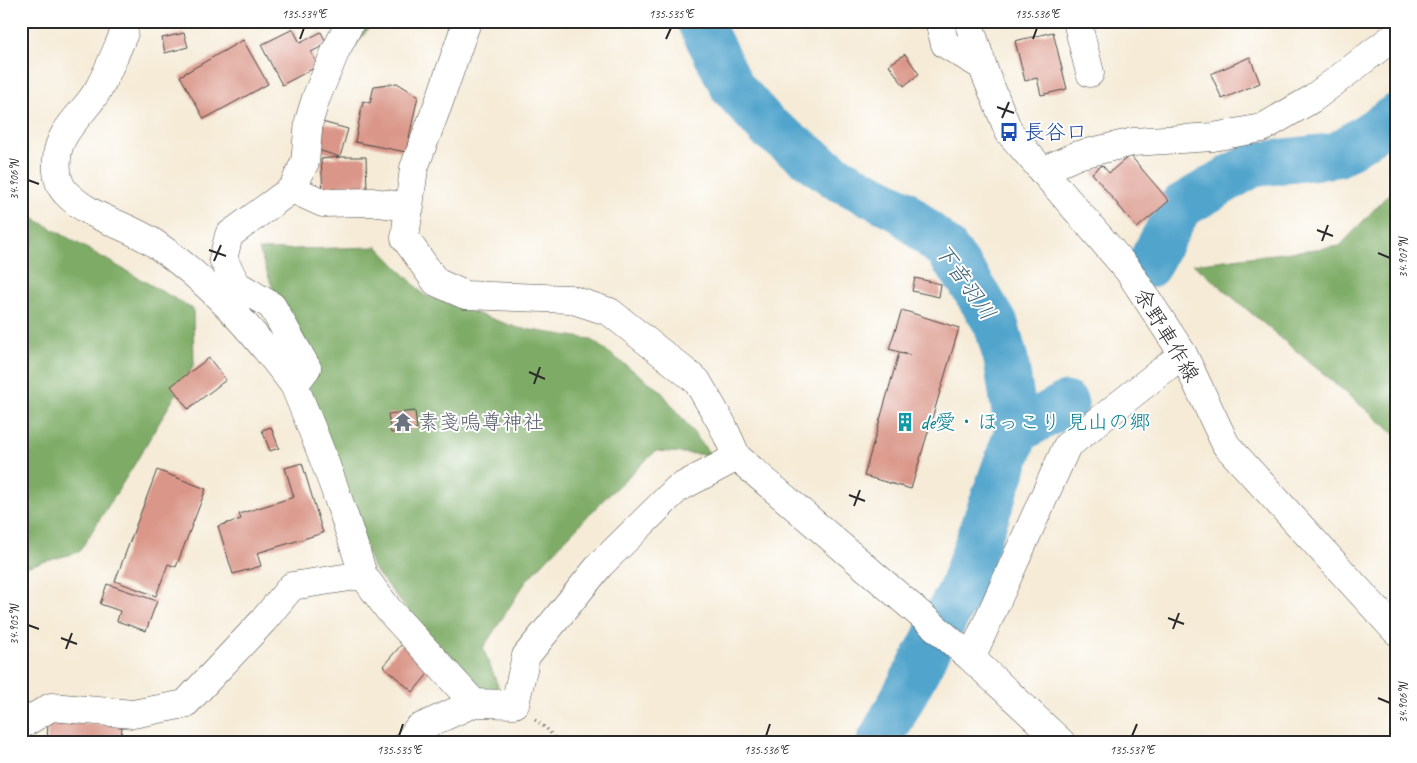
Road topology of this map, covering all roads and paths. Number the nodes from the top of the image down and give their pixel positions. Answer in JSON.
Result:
{"nodes":[{"id":1,"x":351,"y":21,"type":"edge"},
{"id":2,"x":468,"y":21,"type":"edge"},
{"id":3,"x":939,"y":21,"type":"edge"},
{"id":4,"x":969,"y":21,"type":"edge"},
{"id":5,"x":1077,"y":21,"type":"edge"},
{"id":6,"x":124,"y":33,"type":"dead end"},
{"id":7,"x":1396,"y":35,"type":"edge"},
{"id":8,"x":982,"y":66,"type":"junction"},
{"id":9,"x":1090,"y":73,"type":"dead end"},
{"id":10,"x":1042,"y":171,"type":"junction"},
{"id":11,"x":292,"y":189,"type":"junction"},
{"id":12,"x":410,"y":206,"type":"junction"},
{"id":13,"x":1183,"y":354,"type":"junction"},
{"id":14,"x":294,"y":385,"type":"junction"},
{"id":15,"x":737,"y":457,"type":"junction"},
{"id":16,"x":363,"y":575,"type":"junction"},
{"id":17,"x":1396,"y":631,"type":"edge"},
{"id":18,"x":971,"y":658,"type":"junction"},
{"id":19,"x":474,"y":703,"type":"junction"},
{"id":20,"x":515,"y":704,"type":"junction"},
{"id":21,"x":21,"y":725,"type":"edge"},
{"id":22,"x":409,"y":742,"type":"edge"},
{"id":23,"x":558,"y":742,"type":"edge"},
{"id":24,"x":1061,"y":742,"type":"edge"}],
"edges":[{"from":1,"to":11,"type":"street"},
{"from":2,"to":12,"type":"street"},
{"from":3,"to":8,"type":"street"},
{"from":4,"to":8,"type":"street","name":"余野車作線"},
{"from":5,"to":9,"type":"street"},
{"from":6,"to":14,"type":"street"},
{"from":7,"to":10,"type":"street"},
{"from":8,"to":10,"type":"street","name":"余野車作線"},
{"from":10,"to":13,"type":"street","name":"余野車作線"},
{"from":11,"to":12,"type":"street"},
{"from":11,"to":14,"type":"street"},
{"from":12,"to":15,"type":"street"},
{"from":13,"to":17,"type":"street","name":"余野車作線"},
{"from":13,"to":18,"type":"street"},
{"from":14,"to":16,"type":"street"},
{"from":15,"to":18,"type":"street"},
{"from":15,"to":20,"type":"street"},
{"from":16,"to":19,"type":"street"},
{"from":16,"to":21,"type":"street"},
{"from":18,"to":24,"type":"street"},
{"from":19,"to":20,"type":"street"},
{"from":19,"to":22,"type":"street"},
{"from":20,"to":23,"type":"path"}]}
